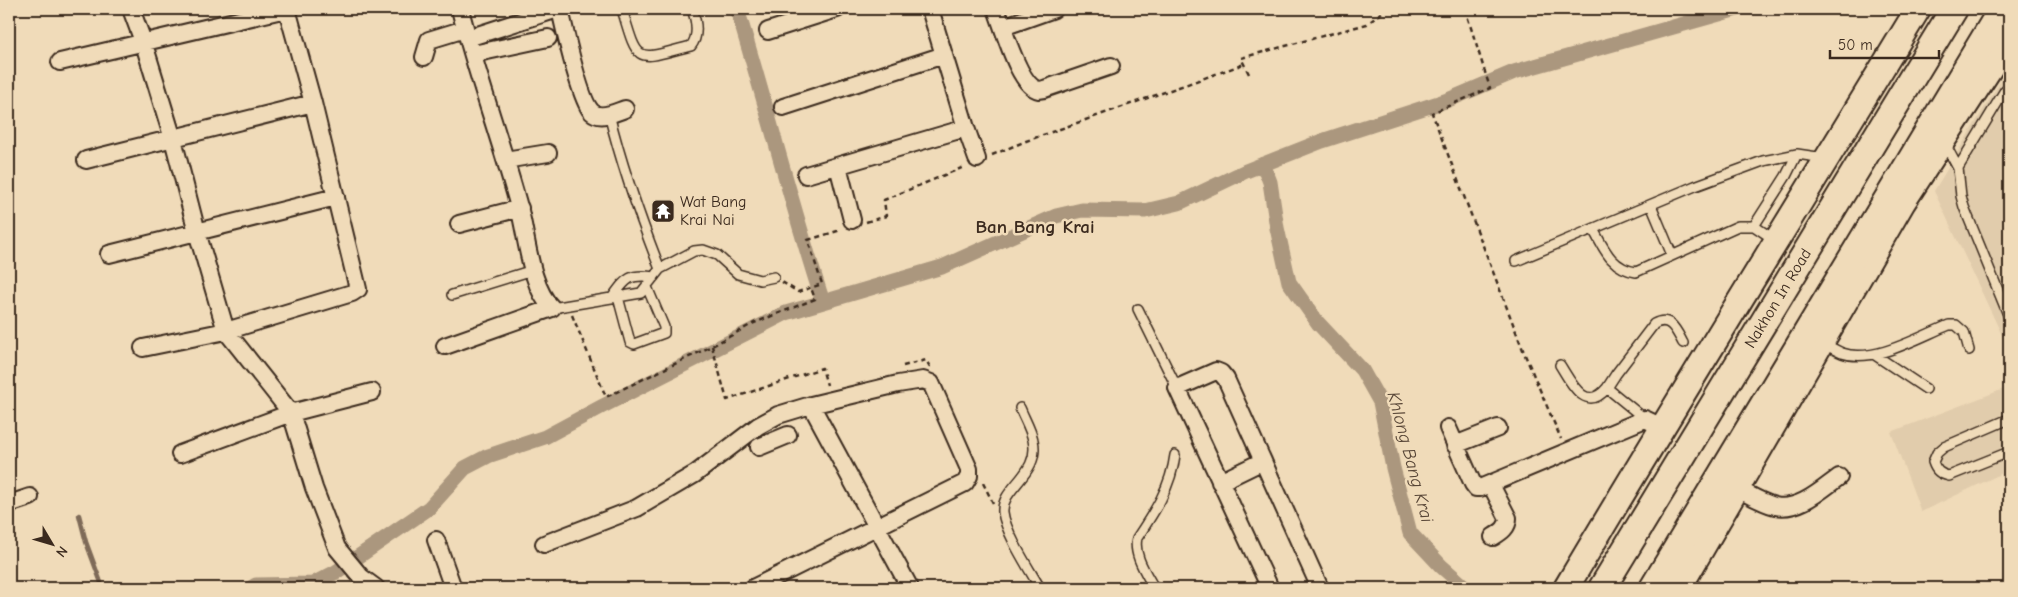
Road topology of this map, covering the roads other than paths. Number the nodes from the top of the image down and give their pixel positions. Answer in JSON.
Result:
{"nodes":[{"id":1,"x":131,"y":9,"type":"edge"},
{"id":2,"x":286,"y":9,"type":"edge"},
{"id":3,"x":460,"y":9,"type":"edge"},
{"id":4,"x":559,"y":9,"type":"edge"},
{"id":5,"x":622,"y":9,"type":"edge"},
{"id":6,"x":692,"y":9,"type":"edge"},
{"id":7,"x":837,"y":9,"type":"edge"},
{"id":8,"x":930,"y":9,"type":"edge"},
{"id":9,"x":996,"y":9,"type":"edge"},
{"id":10,"x":1054,"y":9,"type":"edge"},
{"id":11,"x":1918,"y":9,"type":"edge"},
{"id":12,"x":1954,"y":9,"type":"edge"},
{"id":13,"x":2002,"y":9,"type":"edge"},
{"id":14,"x":1003,"y":27,"type":"junction"},
{"id":15,"x":768,"y":31,"type":"dead end"},
{"id":16,"x":466,"y":34,"type":"junction"},
{"id":17,"x":548,"y":38,"type":"dead end"},
{"id":18,"x":2009,"y":39,"type":"edge"},
{"id":19,"x":144,"y":44,"type":"junction"},
{"id":20,"x":473,"y":54,"type":"junction"},
{"id":21,"x":944,"y":55,"type":"junction"},
{"id":22,"x":424,"y":56,"type":"dead end"},
{"id":23,"x":60,"y":62,"type":"dead end"},
{"id":24,"x":1110,"y":66,"type":"dead end"},
{"id":25,"x":2009,"y":87,"type":"edge"},
{"id":26,"x":313,"y":103,"type":"junction"},
{"id":27,"x":783,"y":107,"type":"dead end"},
{"id":28,"x":625,"y":108,"type":"dead end"},
{"id":29,"x":609,"y":114,"type":"junction"},
{"id":30,"x":966,"y":128,"type":"junction"},
{"id":31,"x":172,"y":139,"type":"junction"},
{"id":32,"x":1944,"y":140,"type":"junction"},
{"id":33,"x":548,"y":154,"type":"dead end"},
{"id":34,"x":1797,"y":154,"type":"junction"},
{"id":35,"x":1827,"y":158,"type":"junction"},
{"id":36,"x":980,"y":159,"type":"road end"},
{"id":37,"x":86,"y":160,"type":"dead end"},
{"id":38,"x":505,"y":160,"type":"junction"},
{"id":39,"x":838,"y":166,"type":"junction"},
{"id":40,"x":1958,"y":168,"type":"junction"},
{"id":41,"x":806,"y":175,"type":"dead end"},
{"id":42,"x":336,"y":197,"type":"junction"},
{"id":43,"x":1651,"y":205,"type":"junction"},
{"id":44,"x":520,"y":208,"type":"junction"},
{"id":45,"x":459,"y":224,"type":"dead end"},
{"id":46,"x":852,"y":224,"type":"road end"},
{"id":47,"x":1754,"y":226,"type":"junction"},
{"id":48,"x":1592,"y":229,"type":"junction"},
{"id":49,"x":197,"y":232,"type":"junction"},
{"id":50,"x":1777,"y":242,"type":"junction"},
{"id":51,"x":108,"y":254,"type":"dead end"},
{"id":52,"x":1672,"y":256,"type":"junction"},
{"id":53,"x":1516,"y":261,"type":"dead end"},
{"id":54,"x":660,"y":269,"type":"junction"},
{"id":55,"x":533,"y":270,"type":"junction"},
{"id":56,"x":654,"y":277,"type":"junction"},
{"id":57,"x":774,"y":277,"type":"road end"},
{"id":58,"x":647,"y":286,"type":"junction"},
{"id":59,"x":452,"y":296,"type":"dead end"},
{"id":60,"x":615,"y":298,"type":"junction"},
{"id":61,"x":560,"y":306,"type":"junction"},
{"id":62,"x":1138,"y":309,"type":"dead end"},
{"id":63,"x":2009,"y":317,"type":"edge"},
{"id":64,"x":226,"y":331,"type":"junction"},
{"id":65,"x":1821,"y":342,"type":"junction"},
{"id":66,"x":1683,"y":343,"type":"dead end"},
{"id":67,"x":445,"y":346,"type":"dead end"},
{"id":68,"x":143,"y":348,"type":"dead end"},
{"id":69,"x":1969,"y":350,"type":"dead end"},
{"id":70,"x":1875,"y":355,"type":"junction"},
{"id":71,"x":1560,"y":365,"type":"dead end"},
{"id":72,"x":1177,"y":388,"type":"junction"},
{"id":73,"x":1607,"y":388,"type":"junction"},
{"id":74,"x":1926,"y":389,"type":"dead end"},
{"id":75,"x":372,"y":392,"type":"dead end"},
{"id":76,"x":811,"y":405,"type":"junction"},
{"id":77,"x":1020,"y":408,"type":"dead end"},
{"id":78,"x":291,"y":412,"type":"junction"},
{"id":79,"x":2009,"y":419,"type":"edge"},
{"id":80,"x":1654,"y":422,"type":"junction"},
{"id":81,"x":1448,"y":428,"type":"dead end"},
{"id":82,"x":1498,"y":428,"type":"dead end"},
{"id":83,"x":748,"y":433,"type":"junction"},
{"id":84,"x":788,"y":435,"type":"dead end"},
{"id":85,"x":1455,"y":445,"type":"junction"},
{"id":86,"x":2009,"y":452,"type":"edge"},
{"id":87,"x":180,"y":454,"type":"dead end"},
{"id":88,"x":1175,"y":455,"type":"dead end"},
{"id":89,"x":1263,"y":461,"type":"junction"},
{"id":90,"x":1839,"y":477,"type":"dead end"},
{"id":91,"x":1220,"y":482,"type":"junction"},
{"id":92,"x":1491,"y":485,"type":"junction"},
{"id":93,"x":1736,"y":488,"type":"junction"},
{"id":94,"x":30,"y":497,"type":"dead end"},
{"id":95,"x":9,"y":504,"type":"edge"},
{"id":96,"x":877,"y":528,"type":"junction"},
{"id":97,"x":1493,"y":537,"type":"dead end"},
{"id":98,"x":436,"y":540,"type":"dead end"},
{"id":99,"x":544,"y":544,"type":"dead end"},
{"id":100,"x":376,"y":588,"type":"edge"},
{"id":101,"x":453,"y":588,"type":"edge"},
{"id":102,"x":753,"y":588,"type":"edge"},
{"id":103,"x":910,"y":588,"type":"edge"},
{"id":104,"x":1040,"y":588,"type":"edge"},
{"id":105,"x":1154,"y":588,"type":"edge"},
{"id":106,"x":1270,"y":588,"type":"edge"},
{"id":107,"x":1320,"y":588,"type":"edge"},
{"id":108,"x":1566,"y":588,"type":"edge"},
{"id":109,"x":1602,"y":588,"type":"edge"},
{"id":110,"x":1653,"y":588,"type":"edge"},
{"id":111,"x":1679,"y":588,"type":"edge"}],
"edges":[{"from":1,"to":19,"type":"street"},
{"from":2,"to":19,"type":"street"},
{"from":2,"to":26,"type":"street"},
{"from":3,"to":16,"type":"street"},
{"from":4,"to":16,"type":"street"},
{"from":4,"to":29,"type":"street"},
{"from":5,"to":6,"type":"lane"},
{"from":7,"to":15,"type":"street"},
{"from":8,"to":21,"type":"street"},
{"from":9,"to":14,"type":"street"},
{"from":10,"to":14,"type":"street"},
{"from":11,"to":35,"type":"main road","name":"Nakhon In Road"},
{"from":12,"to":109,"type":"main road","name":"Nakhon In Road"},
{"from":13,"to":110,"type":"main road"},
{"from":14,"to":24,"type":"street"},
{"from":16,"to":20,"type":"street"},
{"from":16,"to":22,"type":"street"},
{"from":17,"to":20,"type":"street"},
{"from":18,"to":32,"type":"main road"},
{"from":19,"to":23,"type":"street"},
{"from":19,"to":31,"type":"street"},
{"from":20,"to":38,"type":"street"},
{"from":21,"to":27,"type":"street"},
{"from":21,"to":30,"type":"street"},
{"from":25,"to":40,"type":"lane"},
{"from":26,"to":31,"type":"street"},
{"from":26,"to":42,"type":"street"},
{"from":28,"to":29,"type":"street"},
{"from":29,"to":54,"type":"lane"},
{"from":30,"to":36,"type":"street"},
{"from":30,"to":39,"type":"street"},
{"from":31,"to":37,"type":"street"},
{"from":31,"to":49,"type":"street"},
{"from":32,"to":40,"type":"lane"},
{"from":32,"to":65,"type":"main road"},
{"from":33,"to":38,"type":"street"},
{"from":34,"to":35,"type":"lane"},
{"from":34,"to":43,"type":"lane"},
{"from":34,"to":47,"type":"lane"},
{"from":35,"to":50,"type":"main road","name":"Nakhon In Road"},
{"from":38,"to":44,"type":"street"},
{"from":39,"to":41,"type":"street"},
{"from":39,"to":46,"type":"street"},
{"from":40,"to":63,"type":"lane"},
{"from":42,"to":49,"type":"street"},
{"from":42,"to":64,"type":"street"},
{"from":43,"to":48,"type":"lane"},
{"from":43,"to":52,"type":"lane"},
{"from":44,"to":45,"type":"street"},
{"from":44,"to":55,"type":"street"},
{"from":47,"to":50,"type":"lane"},
{"from":47,"to":52,"type":"lane"},
{"from":48,"to":52,"type":"lane"},
{"from":48,"to":53,"type":"lane"},
{"from":49,"to":51,"type":"street"},
{"from":49,"to":64,"type":"street"},
{"from":50,"to":80,"type":"main road","name":"Nakhon In Road"},
{"from":54,"to":56,"type":"lane"},
{"from":54,"to":57,"type":"lane"},
{"from":55,"to":59,"type":"lane"},
{"from":55,"to":61,"type":"street"},
{"from":56,"to":58,"type":"lane"},
{"from":56,"to":60,"type":"lane"},
{"from":58,"to":60,"type":"lane"},
{"from":58,"to":60,"type":"lane"},
{"from":60,"to":61,"type":"lane"},
{"from":61,"to":67,"type":"street"},
{"from":62,"to":72,"type":"lane"},
{"from":64,"to":68,"type":"street"},
{"from":64,"to":78,"type":"street"},
{"from":65,"to":70,"type":"lane"},
{"from":65,"to":93,"type":"main road"},
{"from":66,"to":73,"type":"lane"},
{"from":69,"to":70,"type":"lane"},
{"from":70,"to":74,"type":"lane"},
{"from":71,"to":73,"type":"lane"},
{"from":72,"to":89,"type":"street"},
{"from":72,"to":91,"type":"street"},
{"from":73,"to":80,"type":"lane"},
{"from":75,"to":78,"type":"street"},
{"from":76,"to":83,"type":"street"},
{"from":76,"to":96,"type":"street"},
{"from":76,"to":96,"type":"street"},
{"from":77,"to":104,"type":"lane"},
{"from":78,"to":87,"type":"street"},
{"from":78,"to":100,"type":"street"},
{"from":79,"to":86,"type":"lane"},
{"from":80,"to":92,"type":"street"},
{"from":80,"to":108,"type":"main road","name":"Nakhon In Road"},
{"from":81,"to":85,"type":"street"},
{"from":82,"to":85,"type":"street"},
{"from":83,"to":84,"type":"street"},
{"from":83,"to":99,"type":"street"},
{"from":85,"to":92,"type":"street"},
{"from":88,"to":105,"type":"lane"},
{"from":89,"to":91,"type":"street"},
{"from":89,"to":107,"type":"street"},
{"from":90,"to":93,"type":"street"},
{"from":91,"to":106,"type":"street"},
{"from":92,"to":97,"type":"street"},
{"from":93,"to":111,"type":"main road"},
{"from":94,"to":95,"type":"street"},
{"from":96,"to":102,"type":"street"},
{"from":96,"to":103,"type":"street"},
{"from":98,"to":101,"type":"street"}]}
